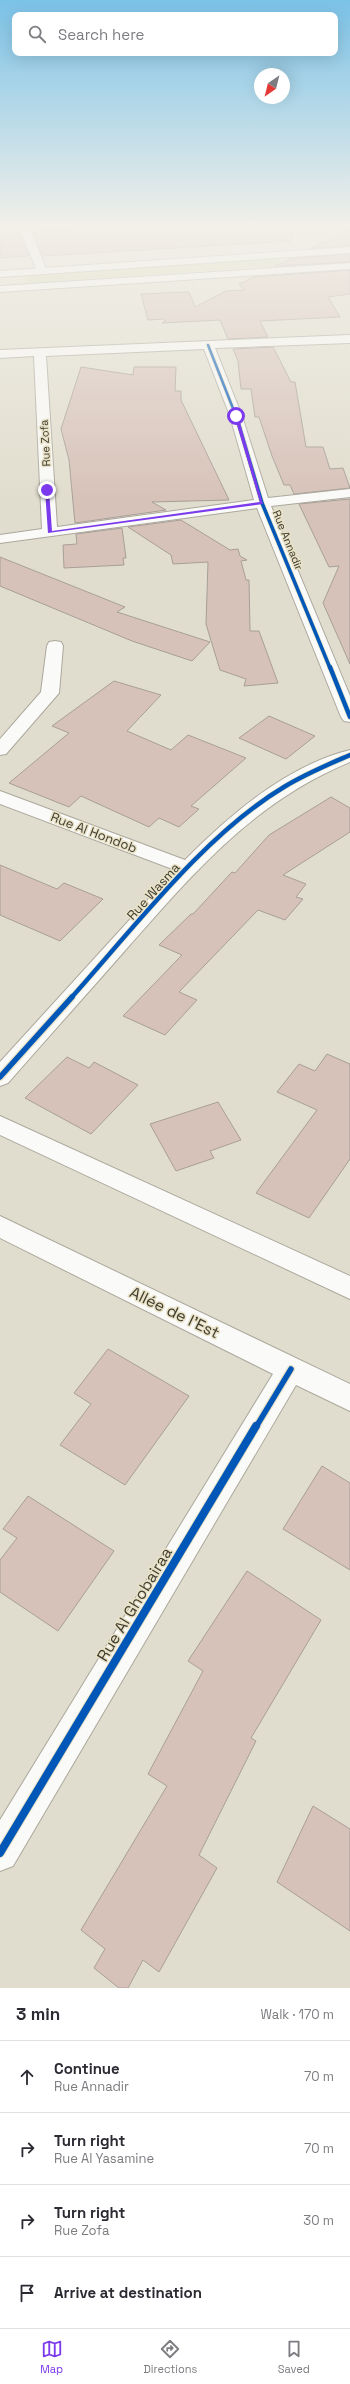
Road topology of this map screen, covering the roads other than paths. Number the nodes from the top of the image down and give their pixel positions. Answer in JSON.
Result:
{"nodes":[{"id":1,"x":350,"y":339,"type":"edge"},
{"id":2,"x":208,"y":345,"type":"junction"},
{"id":3,"x":40,"y":353,"type":"junction"},
{"id":4,"x":0,"y":354,"type":"edge"},
{"id":5,"x":350,"y":493,"type":"edge"},
{"id":6,"x":262,"y":503,"type":"junction"},
{"id":7,"x":50,"y":533,"type":"junction"},
{"id":8,"x":0,"y":539,"type":"edge"},
{"id":9,"x":55,"y":646,"type":"dead end"},
{"id":10,"x":350,"y":717,"type":"edge"},
{"id":11,"x":0,"y":750,"type":"edge"},
{"id":12,"x":350,"y":755,"type":"edge"},
{"id":13,"x":0,"y":797,"type":"edge"},
{"id":14,"x":188,"y":868,"type":"junction"},
{"id":15,"x":0,"y":1077,"type":"edge"},
{"id":16,"x":0,"y":1124,"type":"edge"},
{"id":17,"x":0,"y":1226,"type":"edge"},
{"id":18,"x":347,"y":1280,"type":"edge"},
{"id":19,"x":291,"y":1369,"type":"junction"},
{"id":20,"x":350,"y":1398,"type":"edge"},
{"id":21,"x":0,"y":1853,"type":"edge"}],
"edges":[{"from":1,"to":2,"type":"street"},
{"from":2,"to":3,"type":"street"},
{"from":2,"to":6,"type":"street","name":"Rue Annadir"},
{"from":3,"to":4,"type":"street"},
{"from":3,"to":7,"type":"street","name":"Rue Zofa"},
{"from":5,"to":6,"type":"street"},
{"from":6,"to":7,"type":"street"},
{"from":6,"to":10,"type":"street","name":"Rue Annadir"},
{"from":7,"to":8,"type":"street"},
{"from":9,"to":11,"type":"street"},
{"from":12,"to":14,"type":"street","name":"Rue Wasma"},
{"from":13,"to":14,"type":"street","name":"Rue Al Hondob"},
{"from":14,"to":15,"type":"street","name":"Rue Wasma"},
{"from":16,"to":18,"type":"street"},
{"from":17,"to":19,"type":"street","name":"Allée de l'Est"},
{"from":19,"to":20,"type":"street","name":"Allée de l'Est"},
{"from":19,"to":21,"type":"street","name":"Rue Al Ghobairaa"}]}
